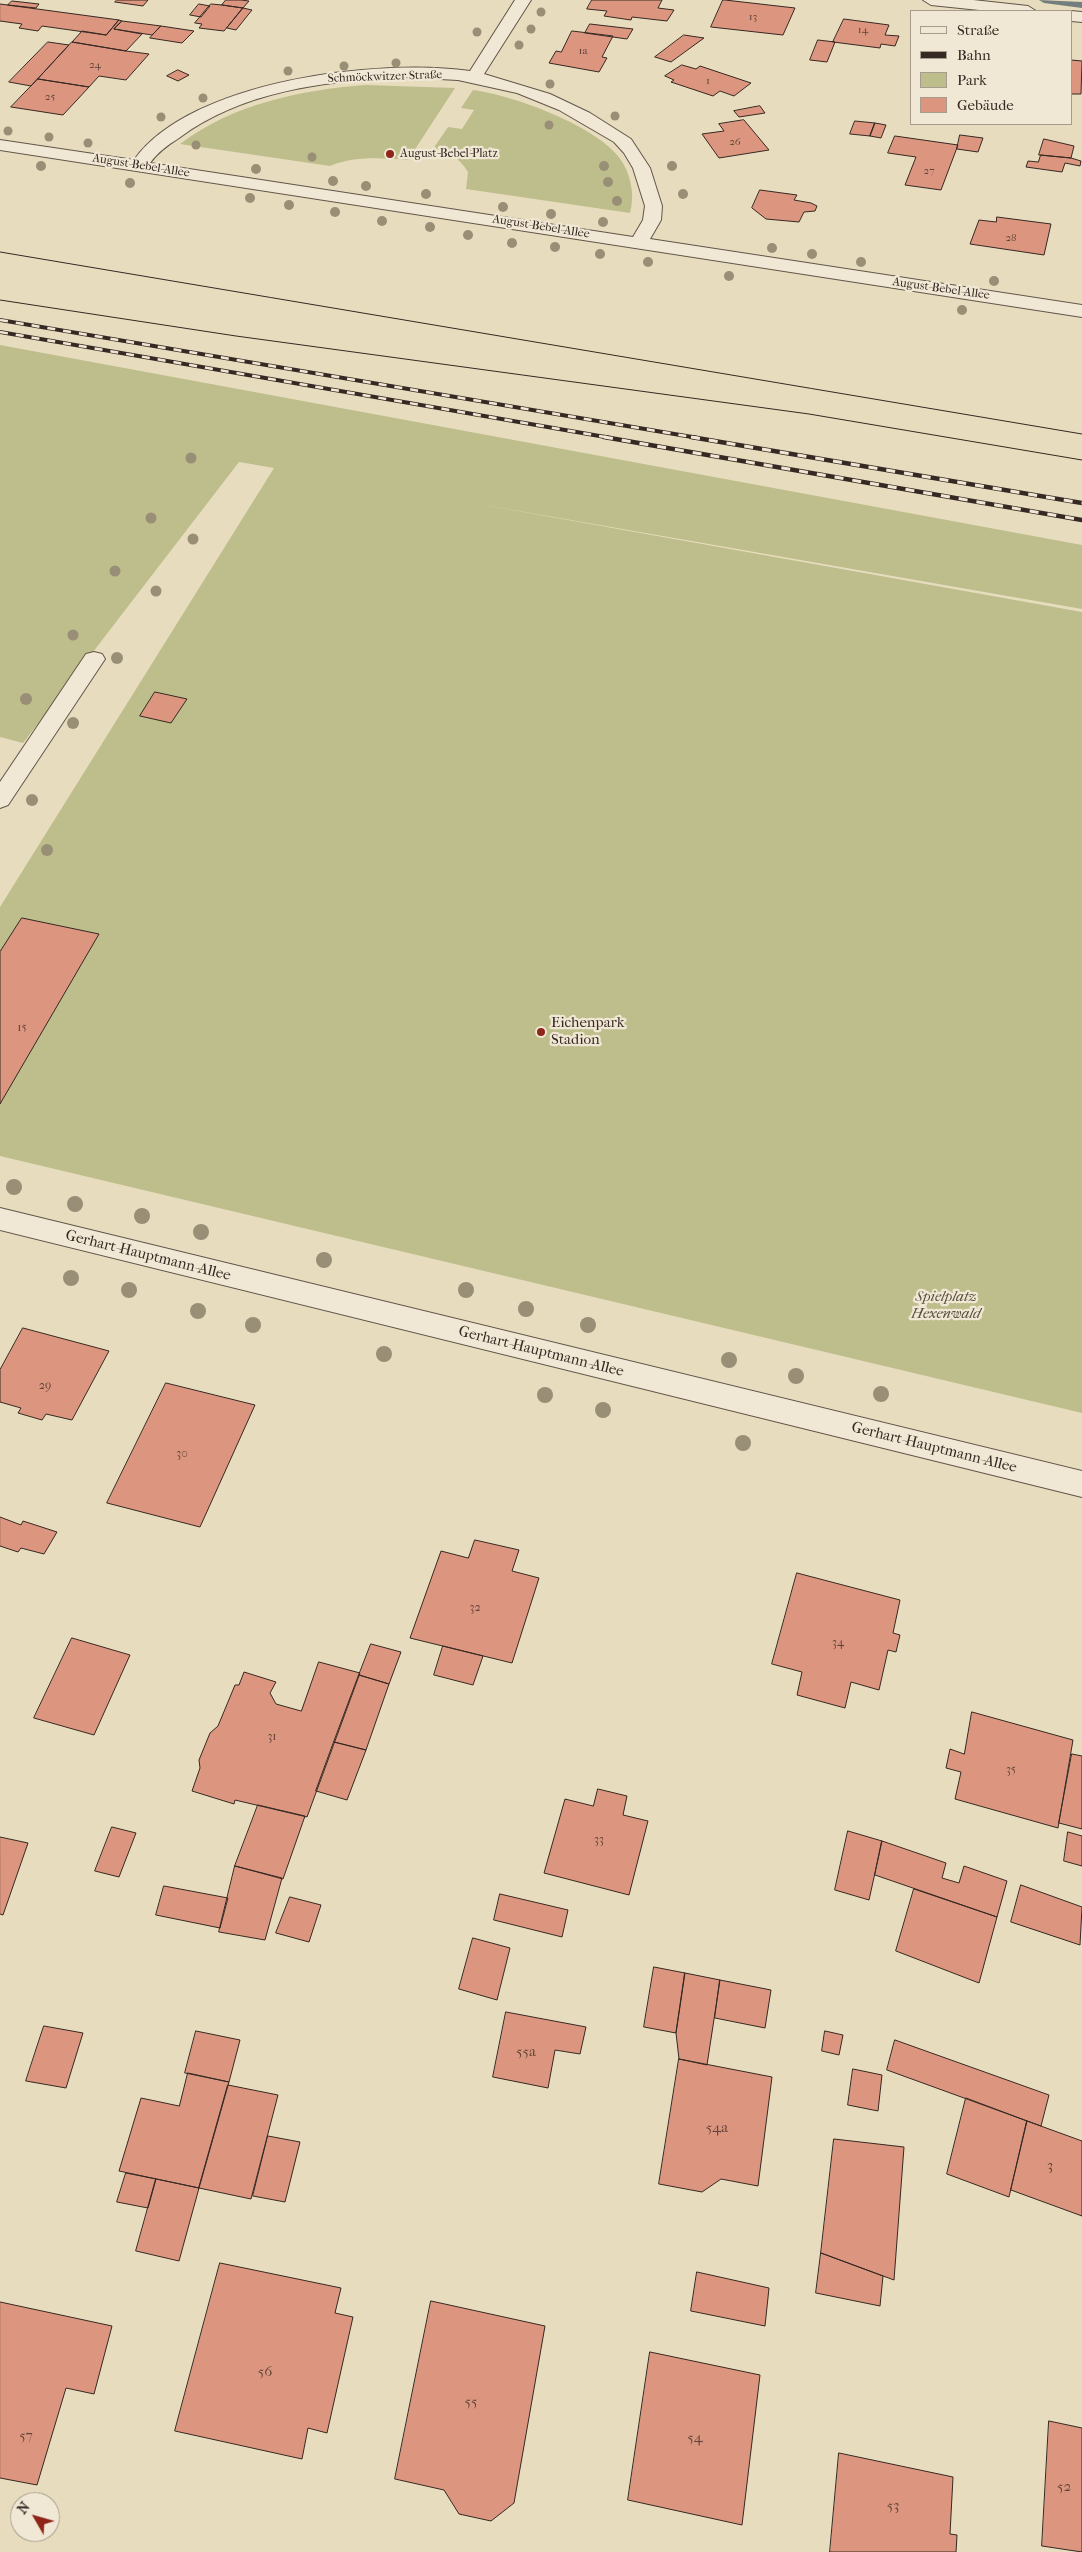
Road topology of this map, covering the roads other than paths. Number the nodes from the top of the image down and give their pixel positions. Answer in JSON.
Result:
{"nodes":[{"id":1,"x":523,"y":0,"type":"edge"},
{"id":2,"x":931,"y":0,"type":"edge"},
{"id":3,"x":1019,"y":10,"type":"edge"},
{"id":4,"x":474,"y":76,"type":"junction"},
{"id":5,"x":0,"y":145,"type":"edge"},
{"id":6,"x":138,"y":166,"type":"junction"},
{"id":7,"x":639,"y":242,"type":"junction"},
{"id":8,"x":1082,"y":310,"type":"edge"},
{"id":9,"x":94,"y":659,"type":"dead end"},
{"id":10,"x":0,"y":800,"type":"edge"},
{"id":11,"x":0,"y":1220,"type":"edge"},
{"id":12,"x":1082,"y":1484,"type":"edge"}],
"edges":[{"from":1,"to":4,"type":"street"},
{"from":2,"to":3,"type":"street"},
{"from":4,"to":6,"type":"street","name":"Schmöckwitzer Straße"},
{"from":4,"to":7,"type":"street","name":"Schmöckwitzer Straße"},
{"from":5,"to":6,"type":"street","name":"August-Bebel-Allee"},
{"from":6,"to":7,"type":"street","name":"August-Bebel-Allee"},
{"from":7,"to":8,"type":"street","name":"August-Bebel-Allee"},
{"from":9,"to":10,"type":"street"},
{"from":11,"to":12,"type":"street","name":"Gerhart-Hauptmann-Allee"}]}
